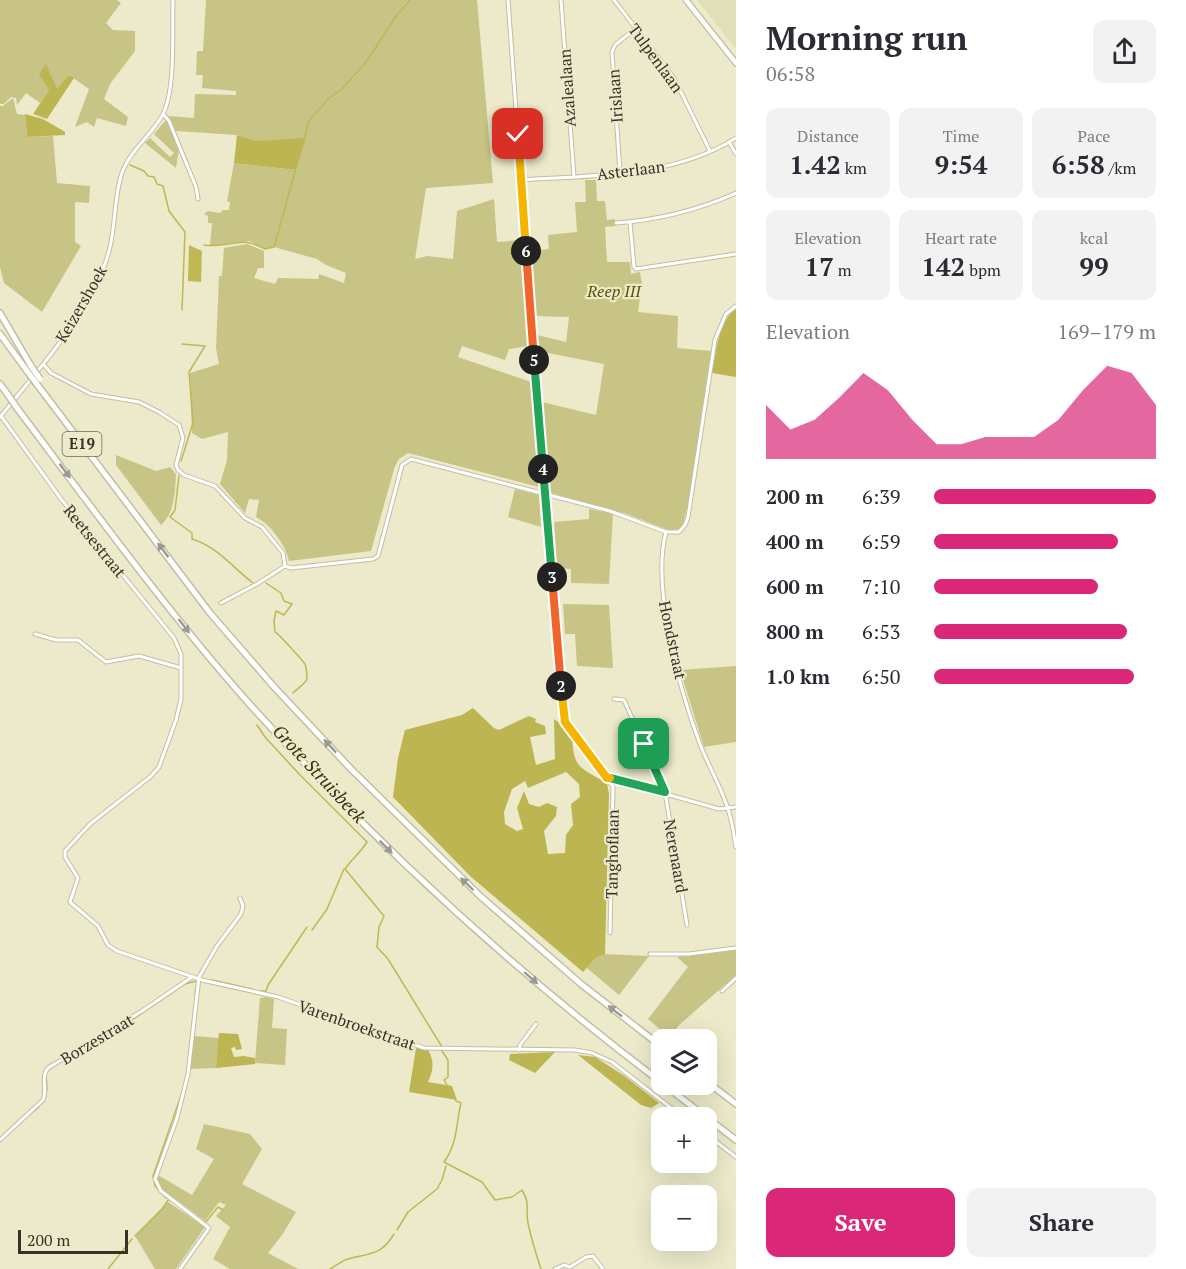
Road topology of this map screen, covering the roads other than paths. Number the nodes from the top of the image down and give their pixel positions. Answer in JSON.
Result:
{"nodes":[{"id":1,"x":173,"y":0,"type":"edge"},
{"id":2,"x":508,"y":0,"type":"edge"},
{"id":3,"x":561,"y":0,"type":"edge"},
{"id":4,"x":614,"y":0,"type":"edge"},
{"id":5,"x":686,"y":0,"type":"edge"},
{"id":6,"x":636,"y":28,"type":"junction"},
{"id":7,"x":736,"y":63,"type":"edge"},
{"id":8,"x":163,"y":114,"type":"junction"},
{"id":9,"x":736,"y":138,"type":"edge"},
{"id":10,"x":729,"y":142,"type":"junction"},
{"id":11,"x":710,"y":151,"type":"junction"},
{"id":12,"x":736,"y":154,"type":"edge"},
{"id":13,"x":620,"y":173,"type":"junction"},
{"id":14,"x":574,"y":177,"type":"junction"},
{"id":15,"x":521,"y":180,"type":"junction"},
{"id":16,"x":736,"y":193,"type":"edge"},
{"id":17,"x":198,"y":199,"type":"dead end"},
{"id":18,"x":616,"y":222,"type":"dead end"},
{"id":19,"x":630,"y":222,"type":"junction"},
{"id":20,"x":736,"y":254,"type":"edge"},
{"id":21,"x":736,"y":306,"type":"edge"},
{"id":22,"x":0,"y":313,"type":"edge"},
{"id":23,"x":0,"y":334,"type":"edge"},
{"id":24,"x":43,"y":364,"type":"junction"},
{"id":25,"x":29,"y":369,"type":"junction"},
{"id":26,"x":0,"y":384,"type":"edge"},
{"id":27,"x":1,"y":416,"type":"edge"},
{"id":28,"x":546,"y":494,"type":"junction"},
{"id":29,"x":666,"y":532,"type":"junction"},
{"id":30,"x":285,"y":566,"type":"junction"},
{"id":31,"x":220,"y":603,"type":"dead end"},
{"id":32,"x":34,"y":634,"type":"dead end"},
{"id":33,"x":181,"y":669,"type":"junction"},
{"id":34,"x":614,"y":699,"type":"dead end"},
{"id":35,"x":607,"y":778,"type":"junction"},
{"id":36,"x":665,"y":792,"type":"junction"},
{"id":37,"x":736,"y":807,"type":"edge"},
{"id":38,"x":728,"y":809,"type":"junction"},
{"id":39,"x":736,"y":848,"type":"edge"},
{"id":40,"x":240,"y":898,"type":"dead end"},
{"id":41,"x":687,"y":924,"type":"dead end"},
{"id":42,"x":610,"y":933,"type":"dead end"},
{"id":43,"x":736,"y":948,"type":"edge"},
{"id":44,"x":650,"y":954,"type":"dead end"},
{"id":45,"x":192,"y":977,"type":"junction"},
{"id":46,"x":736,"y":978,"type":"edge"},
{"id":47,"x":198,"y":979,"type":"junction"},
{"id":48,"x":722,"y":991,"type":"dead end"},
{"id":49,"x":536,"y":1024,"type":"dead end"},
{"id":50,"x":651,"y":1038,"type":"edge"},
{"id":51,"x":519,"y":1050,"type":"junction"},
{"id":52,"x":651,"y":1075,"type":"edge"},
{"id":53,"x":717,"y":1089,"type":"edge"},
{"id":54,"x":677,"y":1095,"type":"edge"},
{"id":55,"x":736,"y":1104,"type":"edge"},
{"id":56,"x":669,"y":1107,"type":"edge"},
{"id":57,"x":0,"y":1140,"type":"edge"},
{"id":58,"x":736,"y":1140,"type":"edge"},
{"id":59,"x":717,"y":1142,"type":"edge"},
{"id":60,"x":736,"y":1157,"type":"edge"},
{"id":61,"x":180,"y":1269,"type":"edge"},
{"id":62,"x":555,"y":1269,"type":"edge"},
{"id":63,"x":603,"y":1269,"type":"edge"}],
"edges":[{"from":1,"to":8,"type":"street","name":"Keizershoek"},
{"from":2,"to":15,"type":"street"},
{"from":3,"to":14,"type":"street","name":"Azalealaan"},
{"from":4,"to":6,"type":"street","name":"Tulpenlaan"},
{"from":5,"to":7,"type":"main road"},
{"from":6,"to":11,"type":"street","name":"Tulpenlaan"},
{"from":6,"to":13,"type":"street","name":"Irislaan"},
{"from":8,"to":17,"type":"street"},
{"from":8,"to":24,"type":"street","name":"Keizershoek"},
{"from":9,"to":10,"type":"street","name":"Asterlaan"},
{"from":10,"to":11,"type":"street","name":"Asterlaan"},
{"from":10,"to":12,"type":"street"},
{"from":11,"to":13,"type":"street","name":"Asterlaan"},
{"from":13,"to":14,"type":"street","name":"Asterlaan"},
{"from":14,"to":15,"type":"street","name":"Asterlaan"},
{"from":15,"to":28,"type":"street"},
{"from":16,"to":19,"type":"street"},
{"from":18,"to":19,"type":"street"},
{"from":19,"to":20,"type":"street"},
{"from":21,"to":29,"type":"street"},
{"from":22,"to":25,"type":"highway"},
{"from":23,"to":25,"type":"highway","number":"E19"},
{"from":24,"to":27,"type":"street","name":"Keizershoek"},
{"from":24,"to":30,"type":"street"},
{"from":50,"to":25,"type":"highway","number":"E19","one_way":true,"bridge":true},
{"from":26,"to":52,"type":"highway","number":"E19","one_way":true,"bridge":true},
{"from":27,"to":33,"type":"street","name":"Reetsestraat"},
{"from":28,"to":29,"type":"street"},
{"from":28,"to":30,"type":"street"},
{"from":28,"to":35,"type":"street"},
{"from":29,"to":38,"type":"street","name":"Hondstraat"},
{"from":30,"to":31,"type":"street"},
{"from":32,"to":33,"type":"street"},
{"from":33,"to":45,"type":"street","name":"Reetsestraat"},
{"from":34,"to":36,"type":"street","name":"Nerenaard"},
{"from":35,"to":36,"type":"street"},
{"from":35,"to":42,"type":"street","name":"Tanghoflaan"},
{"from":36,"to":38,"type":"street"},
{"from":36,"to":41,"type":"street","name":"Nerenaard"},
{"from":37,"to":38,"type":"street"},
{"from":38,"to":39,"type":"street","name":"Hondstraat"},
{"from":40,"to":47,"type":"street"},
{"from":43,"to":44,"type":"street"},
{"from":45,"to":47,"type":"street","name":"Varenbroekstraat"},
{"from":45,"to":57,"type":"street","name":"Borzestraat"},
{"from":46,"to":48,"type":"street"},
{"from":47,"to":51,"type":"street","name":"Varenbroekstraat"},
{"from":47,"to":61,"type":"street"},
{"from":49,"to":51,"type":"street"},
{"from":51,"to":56,"type":"street","name":"Varenbroekstraat"},
{"from":53,"to":55,"type":"highway"},
{"from":54,"to":58,"type":"highway","number":"E19"},
{"from":59,"to":60,"type":"street"},
{"from":62,"to":63,"type":"street"}]}
